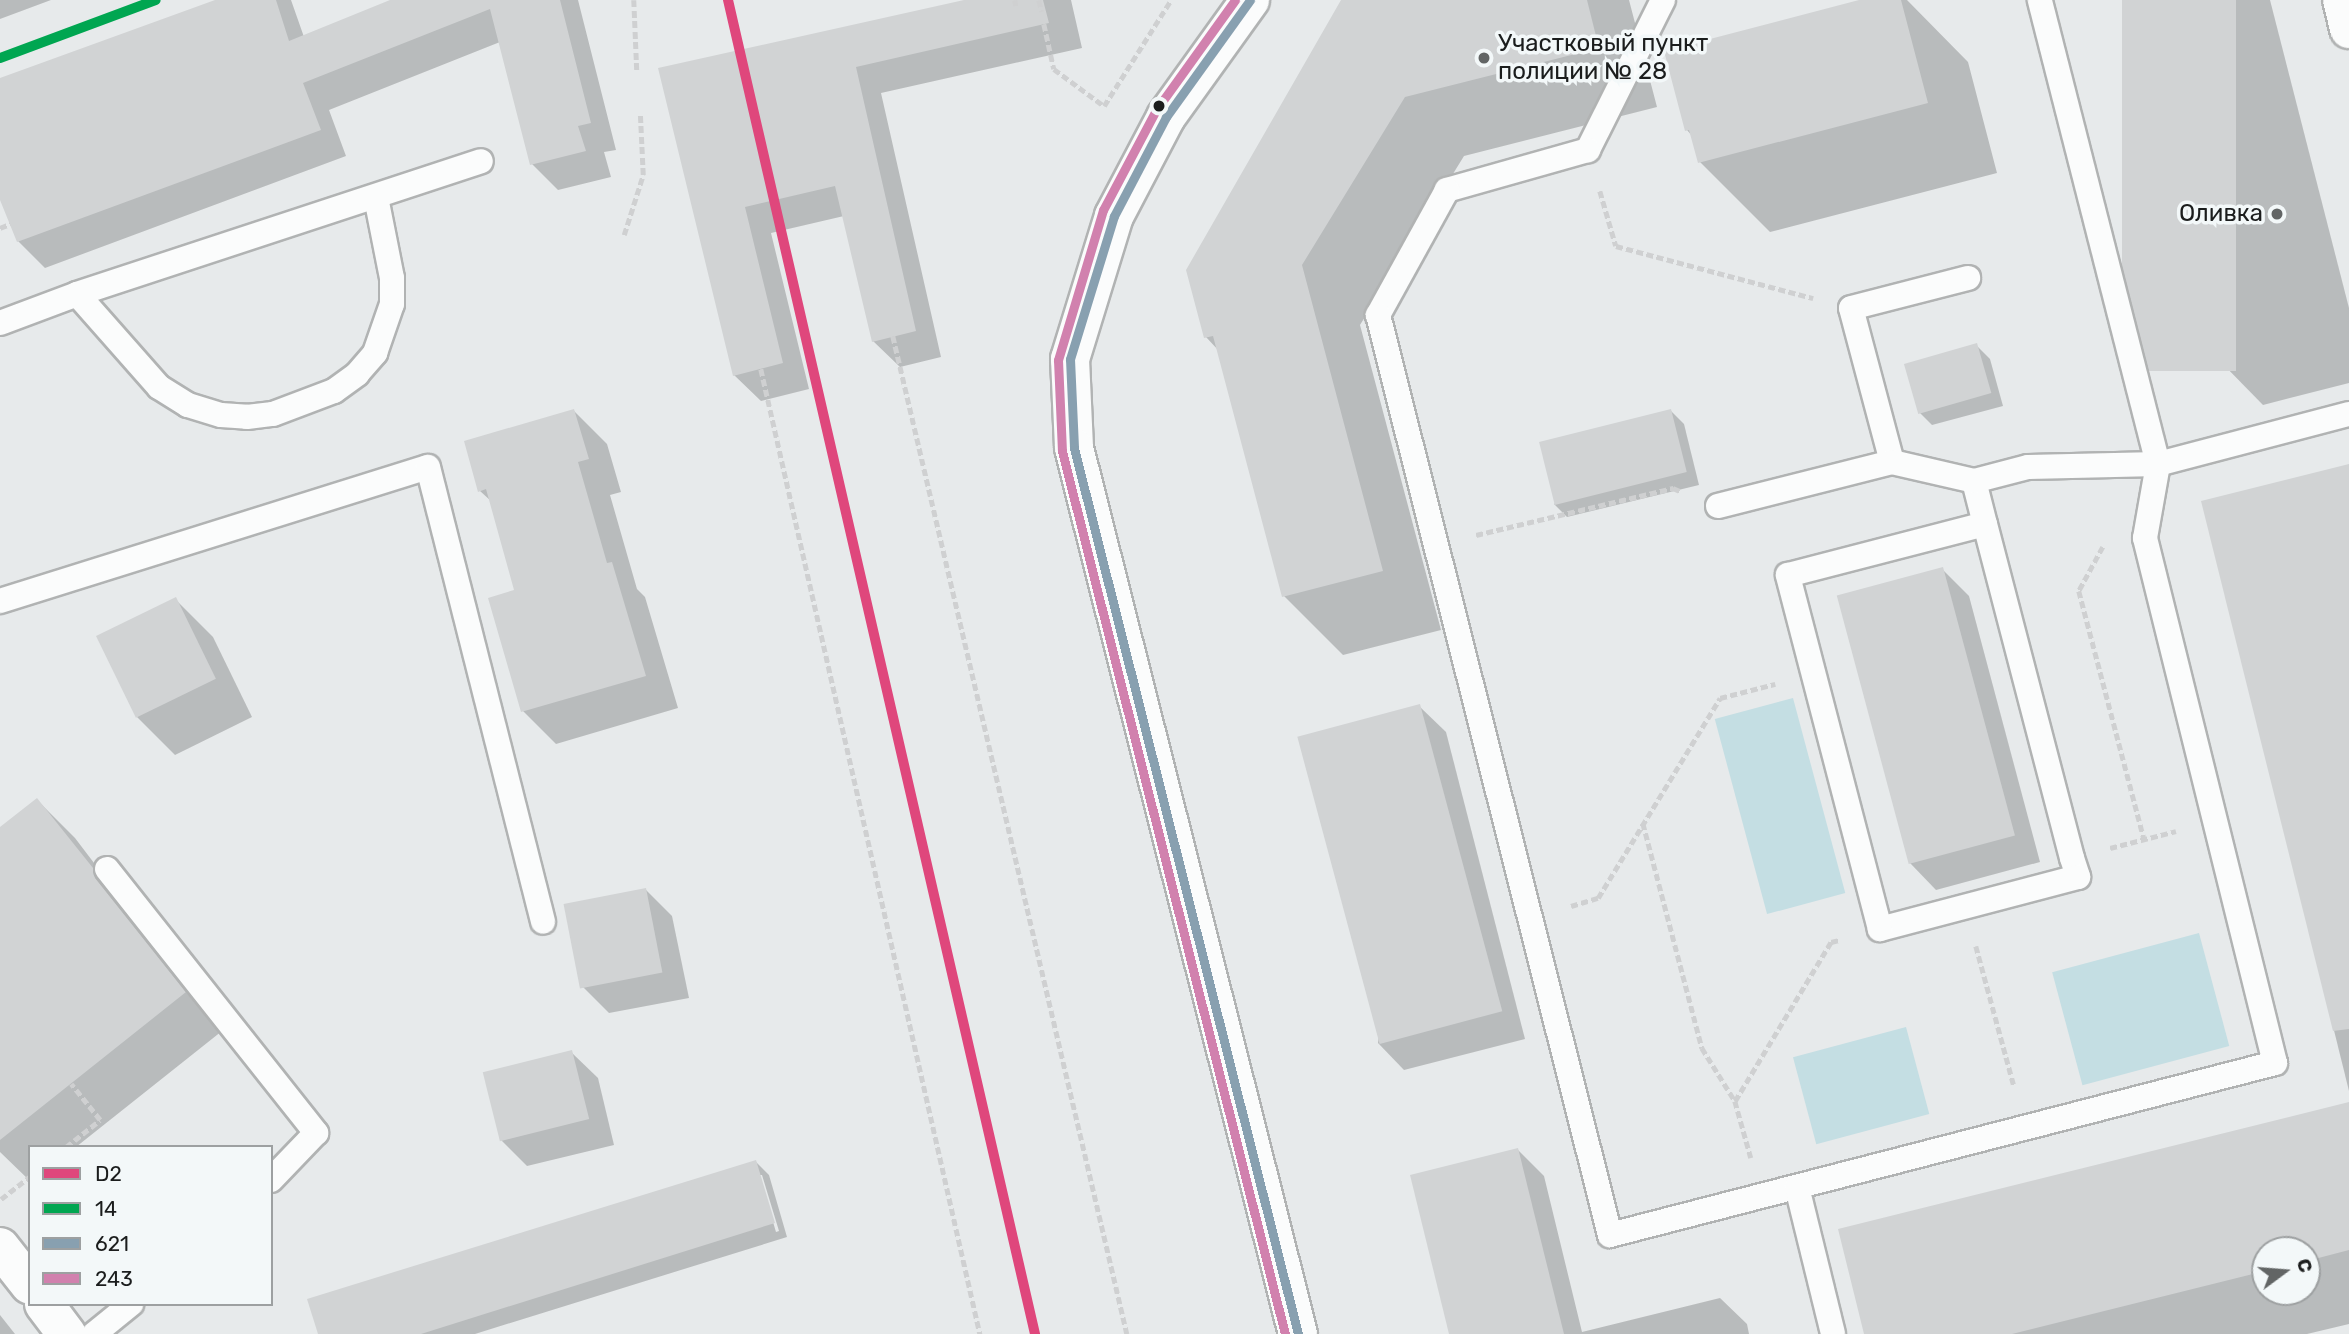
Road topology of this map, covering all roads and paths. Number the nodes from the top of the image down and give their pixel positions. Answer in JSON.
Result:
{"nodes":[{"id":1,"x":634,"y":0,"type":"edge"},
{"id":2,"x":1039,"y":0,"type":"edge"},
{"id":3,"x":1171,"y":0,"type":"edge"},
{"id":4,"x":1250,"y":0,"type":"edge"},
{"id":5,"x":1663,"y":0,"type":"edge"},
{"id":6,"x":2040,"y":0,"type":"edge"},
{"id":7,"x":1042,"y":12,"type":"dead end"},
{"id":8,"x":1044,"y":24,"type":"dead end"},
{"id":9,"x":637,"y":73,"type":"dead end"},
{"id":10,"x":640,"y":112,"type":"dead end"},
{"id":11,"x":1588,"y":150,"type":"junction"},
{"id":12,"x":481,"y":161,"type":"dead end"},
{"id":13,"x":376,"y":197,"type":"junction"},
{"id":14,"x":10,"y":224,"type":"dead end"},
{"id":15,"x":0,"y":228,"type":"edge"},
{"id":16,"x":624,"y":235,"type":"dead end"},
{"id":17,"x":1968,"y":278,"type":"dead end"},
{"id":18,"x":77,"y":295,"type":"junction"},
{"id":19,"x":1851,"y":308,"type":"junction"},
{"id":20,"x":0,"y":323,"type":"edge"},
{"id":21,"x":893,"y":336,"type":"dead end"},
{"id":22,"x":761,"y":369,"type":"dead end"},
{"id":23,"x":2349,"y":414,"type":"edge"},
{"id":24,"x":1892,"y":462,"type":"junction"},
{"id":25,"x":2158,"y":464,"type":"junction"},
{"id":26,"x":1974,"y":481,"type":"junction"},
{"id":27,"x":1718,"y":506,"type":"joint"},
{"id":28,"x":1985,"y":524,"type":"junction"},
{"id":29,"x":1510,"y":527,"type":"dead end"},
{"id":30,"x":2104,"y":544,"type":"dead end"},
{"id":31,"x":0,"y":601,"type":"edge"},
{"id":32,"x":1813,"y":675,"type":"junction"},
{"id":33,"x":2216,"y":820,"type":"junction"},
{"id":34,"x":1643,"y":823,"type":"junction"},
{"id":35,"x":2144,"y":839,"type":"junction"},
{"id":36,"x":2072,"y":858,"type":"junction"},
{"id":37,"x":107,"y":869,"type":"dead end"},
{"id":38,"x":1966,"y":907,"type":"junction"},
{"id":39,"x":1529,"y":918,"type":"junction"},
{"id":40,"x":543,"y":922,"type":"dead end"},
{"id":41,"x":1880,"y":929,"type":"junction"},
{"id":42,"x":71,"y":1084,"type":"dead end"},
{"id":43,"x":1735,"y":1101,"type":"junction"},
{"id":44,"x":2025,"y":1128,"type":"junction"},
{"id":45,"x":69,"y":1145,"type":"edge"},
{"id":46,"x":28,"y":1178,"type":"edge"},
{"id":47,"x":273,"y":1178,"type":"edge"},
{"id":48,"x":1797,"y":1187,"type":"junction"},
{"id":49,"x":1762,"y":1196,"type":"junction"},
{"id":50,"x":0,"y":1199,"type":"edge"},
{"id":51,"x":0,"y":1247,"type":"edge"},
{"id":52,"x":28,"y":1283,"type":"edge"},
{"id":53,"x":46,"y":1306,"type":"edge"},
{"id":54,"x":129,"y":1306,"type":"edge"},
{"id":55,"x":68,"y":1334,"type":"edge"},
{"id":56,"x":94,"y":1334,"type":"edge"},
{"id":57,"x":981,"y":1334,"type":"edge"},
{"id":58,"x":1127,"y":1334,"type":"edge"},
{"id":59,"x":1298,"y":1334,"type":"edge"},
{"id":60,"x":1833,"y":1334,"type":"edge"}],
"edges":[{"from":1,"to":9,"type":"path"},
{"from":2,"to":7,"type":"path"},
{"from":3,"to":8,"type":"path"},
{"from":4,"to":59,"type":"street"},
{"from":5,"to":11,"type":"lane"},
{"from":6,"to":25,"type":"lane"},
{"from":10,"to":16,"type":"path"},
{"from":11,"to":19,"type":"path"},
{"from":11,"to":39,"type":"lane"},
{"from":12,"to":13,"type":"lane"},
{"from":13,"to":18,"type":"lane"},
{"from":13,"to":18,"type":"lane"},
{"from":14,"to":15,"type":"path"},
{"from":17,"to":19,"type":"lane"},
{"from":18,"to":20,"type":"lane"},
{"from":19,"to":24,"type":"lane"},
{"from":21,"to":58,"type":"path"},
{"from":22,"to":57,"type":"path"},
{"from":23,"to":25,"type":"lane"},
{"from":24,"to":26,"type":"lane"},
{"from":24,"to":27,"type":"lane"},
{"from":25,"to":26,"type":"lane"},
{"from":25,"to":33,"type":"lane"},
{"from":26,"to":28,"type":"lane"},
{"from":27,"to":29,"type":"path"},
{"from":28,"to":32,"type":"lane"},
{"from":28,"to":36,"type":"lane"},
{"from":30,"to":35,"type":"path"},
{"from":31,"to":40,"type":"lane"},
{"from":32,"to":34,"type":"path"},
{"from":32,"to":41,"type":"lane"},
{"from":33,"to":35,"type":"path"},
{"from":33,"to":44,"type":"lane"},
{"from":34,"to":39,"type":"path"},
{"from":34,"to":43,"type":"path"},
{"from":35,"to":36,"type":"path"},
{"from":36,"to":38,"type":"lane"},
{"from":37,"to":47,"type":"lane"},
{"from":38,"to":41,"type":"lane"},
{"from":38,"to":44,"type":"path"},
{"from":39,"to":49,"type":"lane"},
{"from":41,"to":43,"type":"path"},
{"from":42,"to":45,"type":"path"},
{"from":43,"to":49,"type":"path"},
{"from":44,"to":48,"type":"lane"},
{"from":46,"to":50,"type":"path"},
{"from":48,"to":49,"type":"lane"},
{"from":48,"to":60,"type":"lane"},
{"from":51,"to":52,"type":"street"},
{"from":53,"to":55,"type":"street"},
{"from":54,"to":56,"type":"lane"}]}
